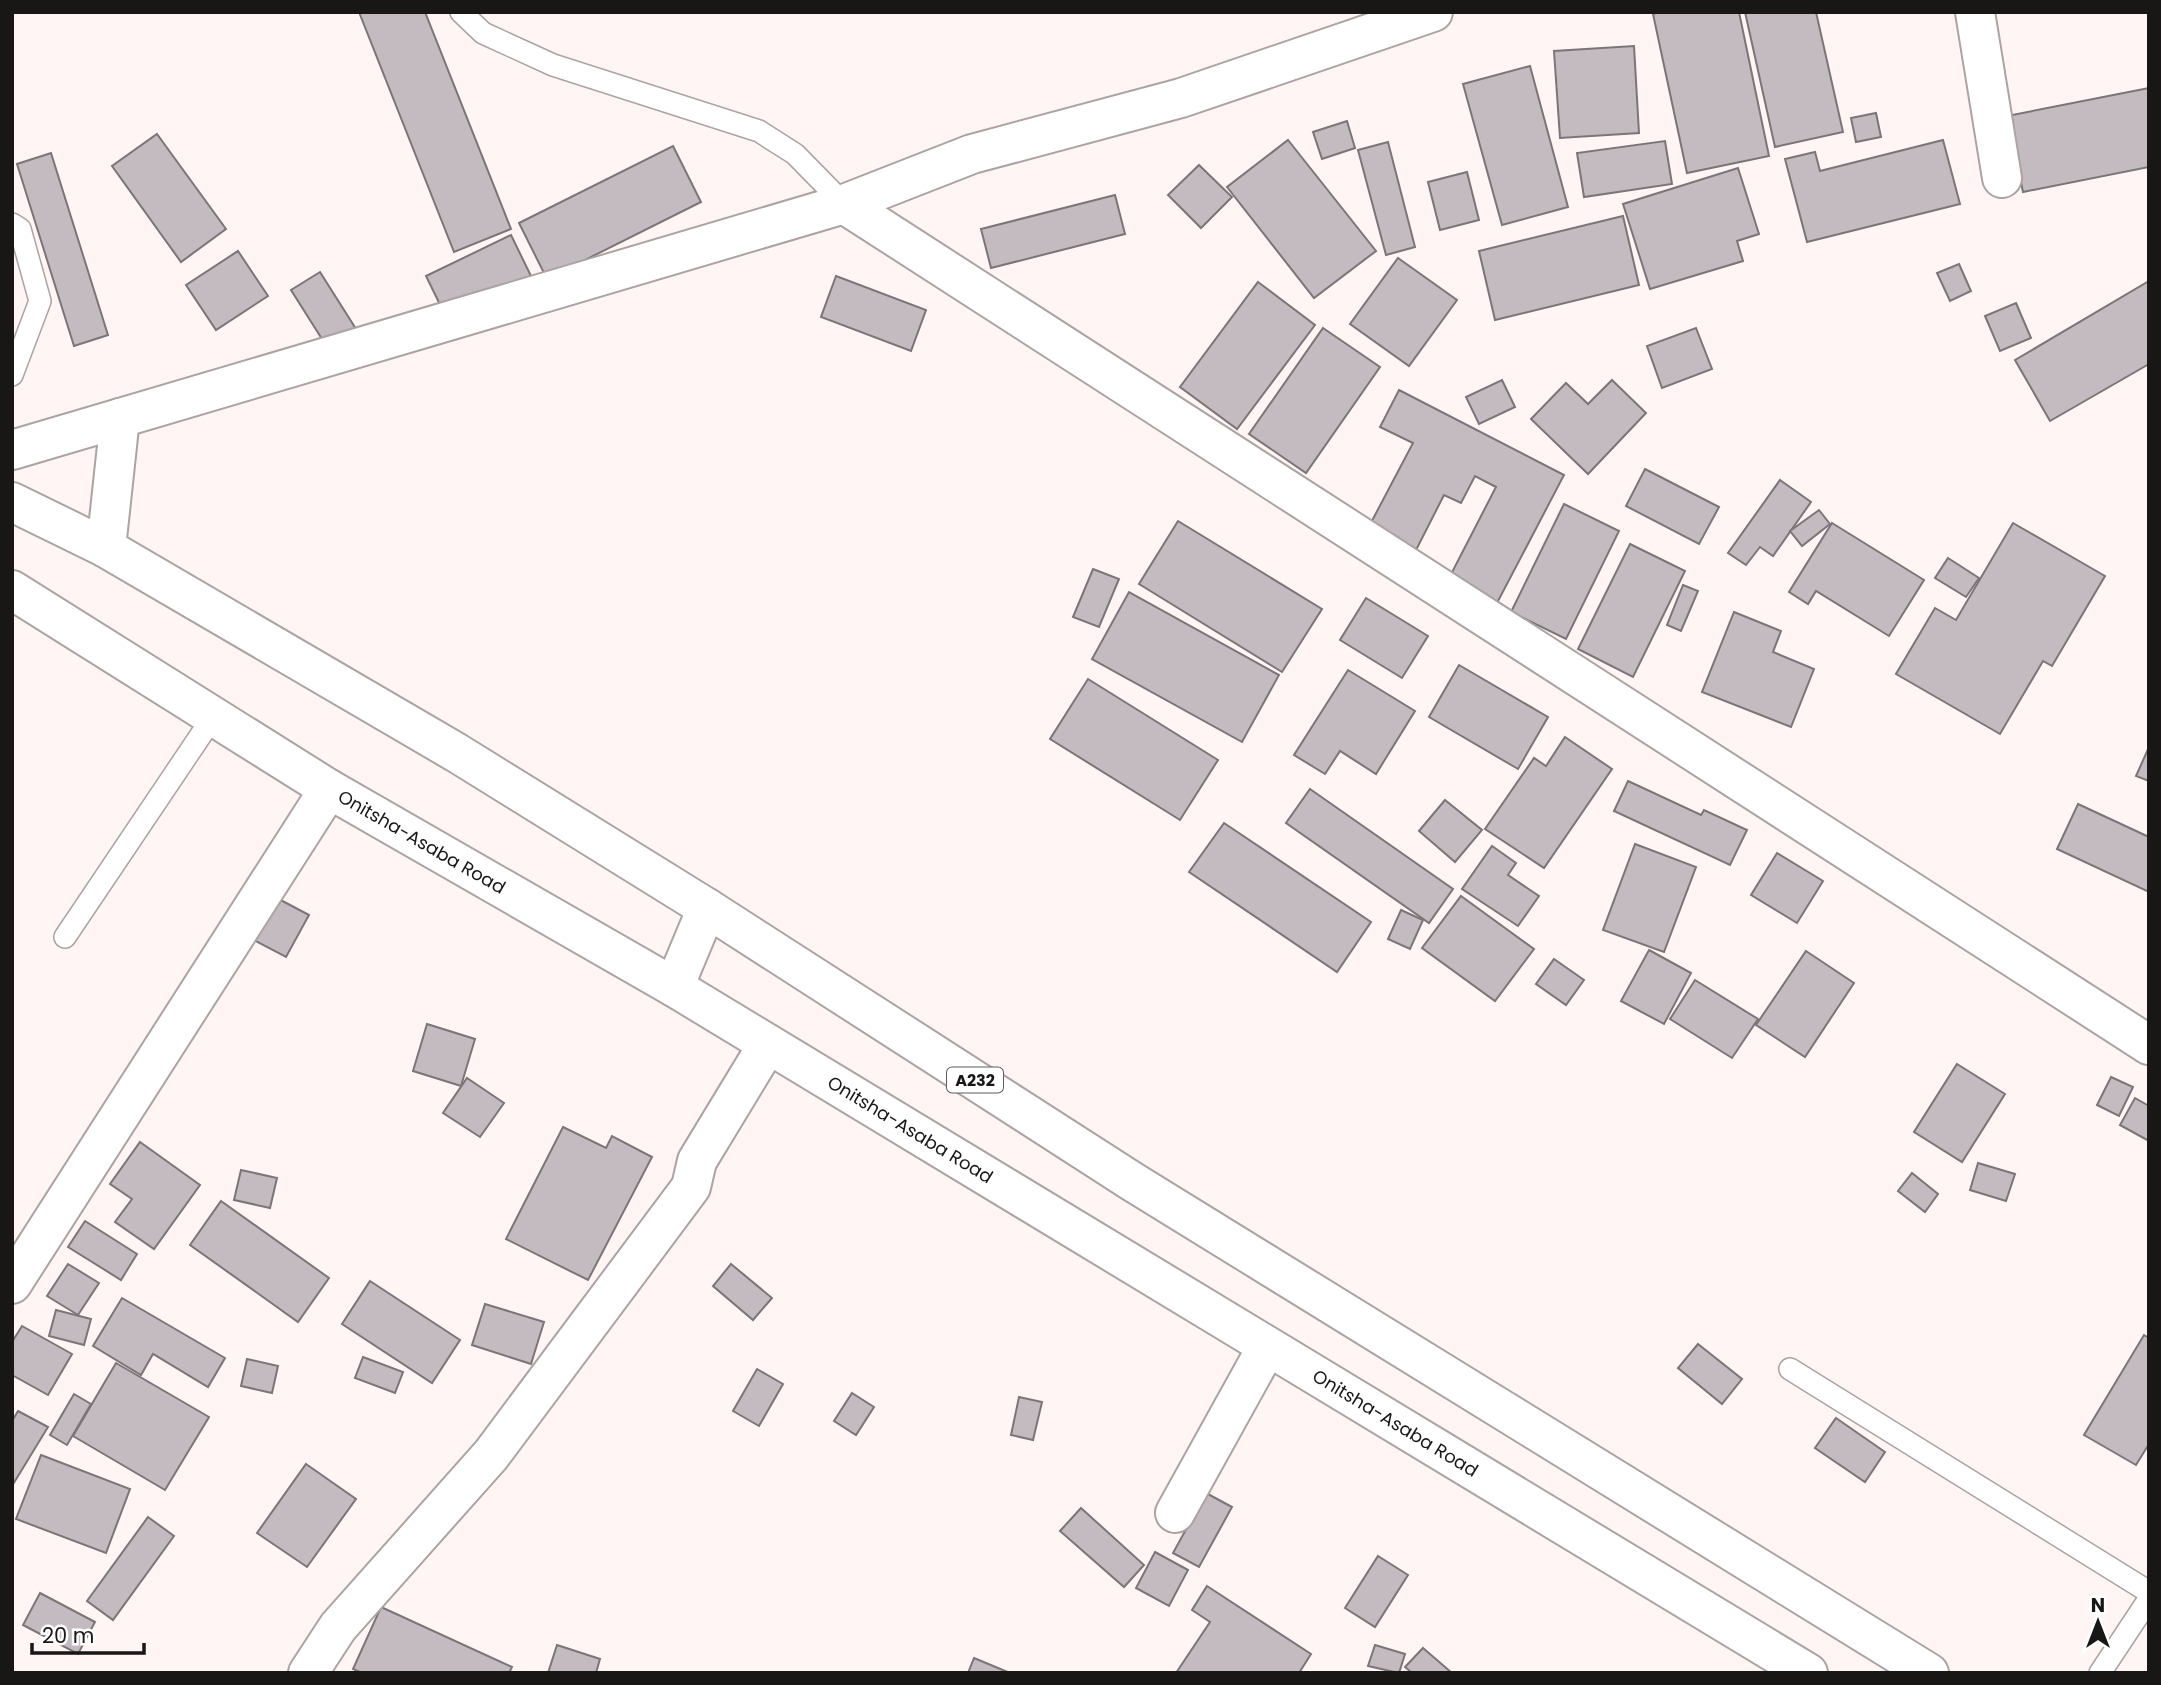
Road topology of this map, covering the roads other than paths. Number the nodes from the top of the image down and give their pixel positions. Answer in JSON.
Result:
{"nodes":[{"id":1,"x":461,"y":12,"type":"edge"},
{"id":2,"x":1433,"y":12,"type":"edge"},
{"id":3,"x":1975,"y":12,"type":"edge"},
{"id":4,"x":2002,"y":178,"type":"dead end"},
{"id":5,"x":844,"y":204,"type":"junction"},
{"id":6,"x":12,"y":224,"type":"edge"},
{"id":7,"x":12,"y":375,"type":"edge"},
{"id":8,"x":120,"y":418,"type":"junction"},
{"id":9,"x":12,"y":450,"type":"edge"},
{"id":10,"x":12,"y":502,"type":"edge"},
{"id":11,"x":106,"y":548,"type":"junction"},
{"id":12,"x":12,"y":590,"type":"edge"},
{"id":13,"x":213,"y":717,"type":"junction"},
{"id":14,"x":328,"y":789,"type":"junction"},
{"id":15,"x":707,"y":908,"type":"junction"},
{"id":16,"x":65,"y":937,"type":"dead end"},
{"id":17,"x":674,"y":987,"type":"junction"},
{"id":18,"x":768,"y":1044,"type":"junction"},
{"id":19,"x":2149,"y":1045,"type":"edge"},
{"id":20,"x":12,"y":1284,"type":"edge"},
{"id":21,"x":1268,"y":1347,"type":"junction"},
{"id":22,"x":1790,"y":1369,"type":"dead end"},
{"id":23,"x":1175,"y":1513,"type":"dead end"},
{"id":24,"x":2149,"y":1592,"type":"edge"},
{"id":25,"x":2149,"y":1599,"type":"edge"},
{"id":26,"x":308,"y":1673,"type":"edge"},
{"id":27,"x":1808,"y":1673,"type":"edge"},
{"id":28,"x":1929,"y":1673,"type":"edge"},
{"id":29,"x":2100,"y":1673,"type":"edge"}],
"edges":[{"from":1,"to":5,"type":"lane"},
{"from":2,"to":5,"type":"main road"},
{"from":3,"to":4,"type":"main road"},
{"from":5,"to":8,"type":"main road"},
{"from":5,"to":19,"type":"main road"},
{"from":6,"to":7,"type":"lane"},
{"from":8,"to":9,"type":"main road"},
{"from":8,"to":11,"type":"main road"},
{"from":10,"to":11,"type":"main road","number":"A232"},
{"from":11,"to":15,"type":"main road","number":"A232"},
{"from":12,"to":13,"type":"main road","name":"Onitsha-Asaba Road"},
{"from":13,"to":14,"type":"main road","name":"Onitsha-Asaba Road"},
{"from":13,"to":16,"type":"lane"},
{"from":14,"to":17,"type":"main road","name":"Onitsha-Asaba Road"},
{"from":14,"to":20,"type":"main road"},
{"from":15,"to":17,"type":"main road"},
{"from":15,"to":28,"type":"main road","number":"A232"},
{"from":17,"to":18,"type":"main road","name":"Onitsha-Asaba Road"},
{"from":18,"to":21,"type":"main road","name":"Onitsha-Asaba Road"},
{"from":18,"to":26,"type":"main road"},
{"from":21,"to":23,"type":"main road"},
{"from":21,"to":27,"type":"main road","name":"Onitsha-Asaba Road"},
{"from":22,"to":24,"type":"lane"},
{"from":25,"to":29,"type":"lane"}]}
